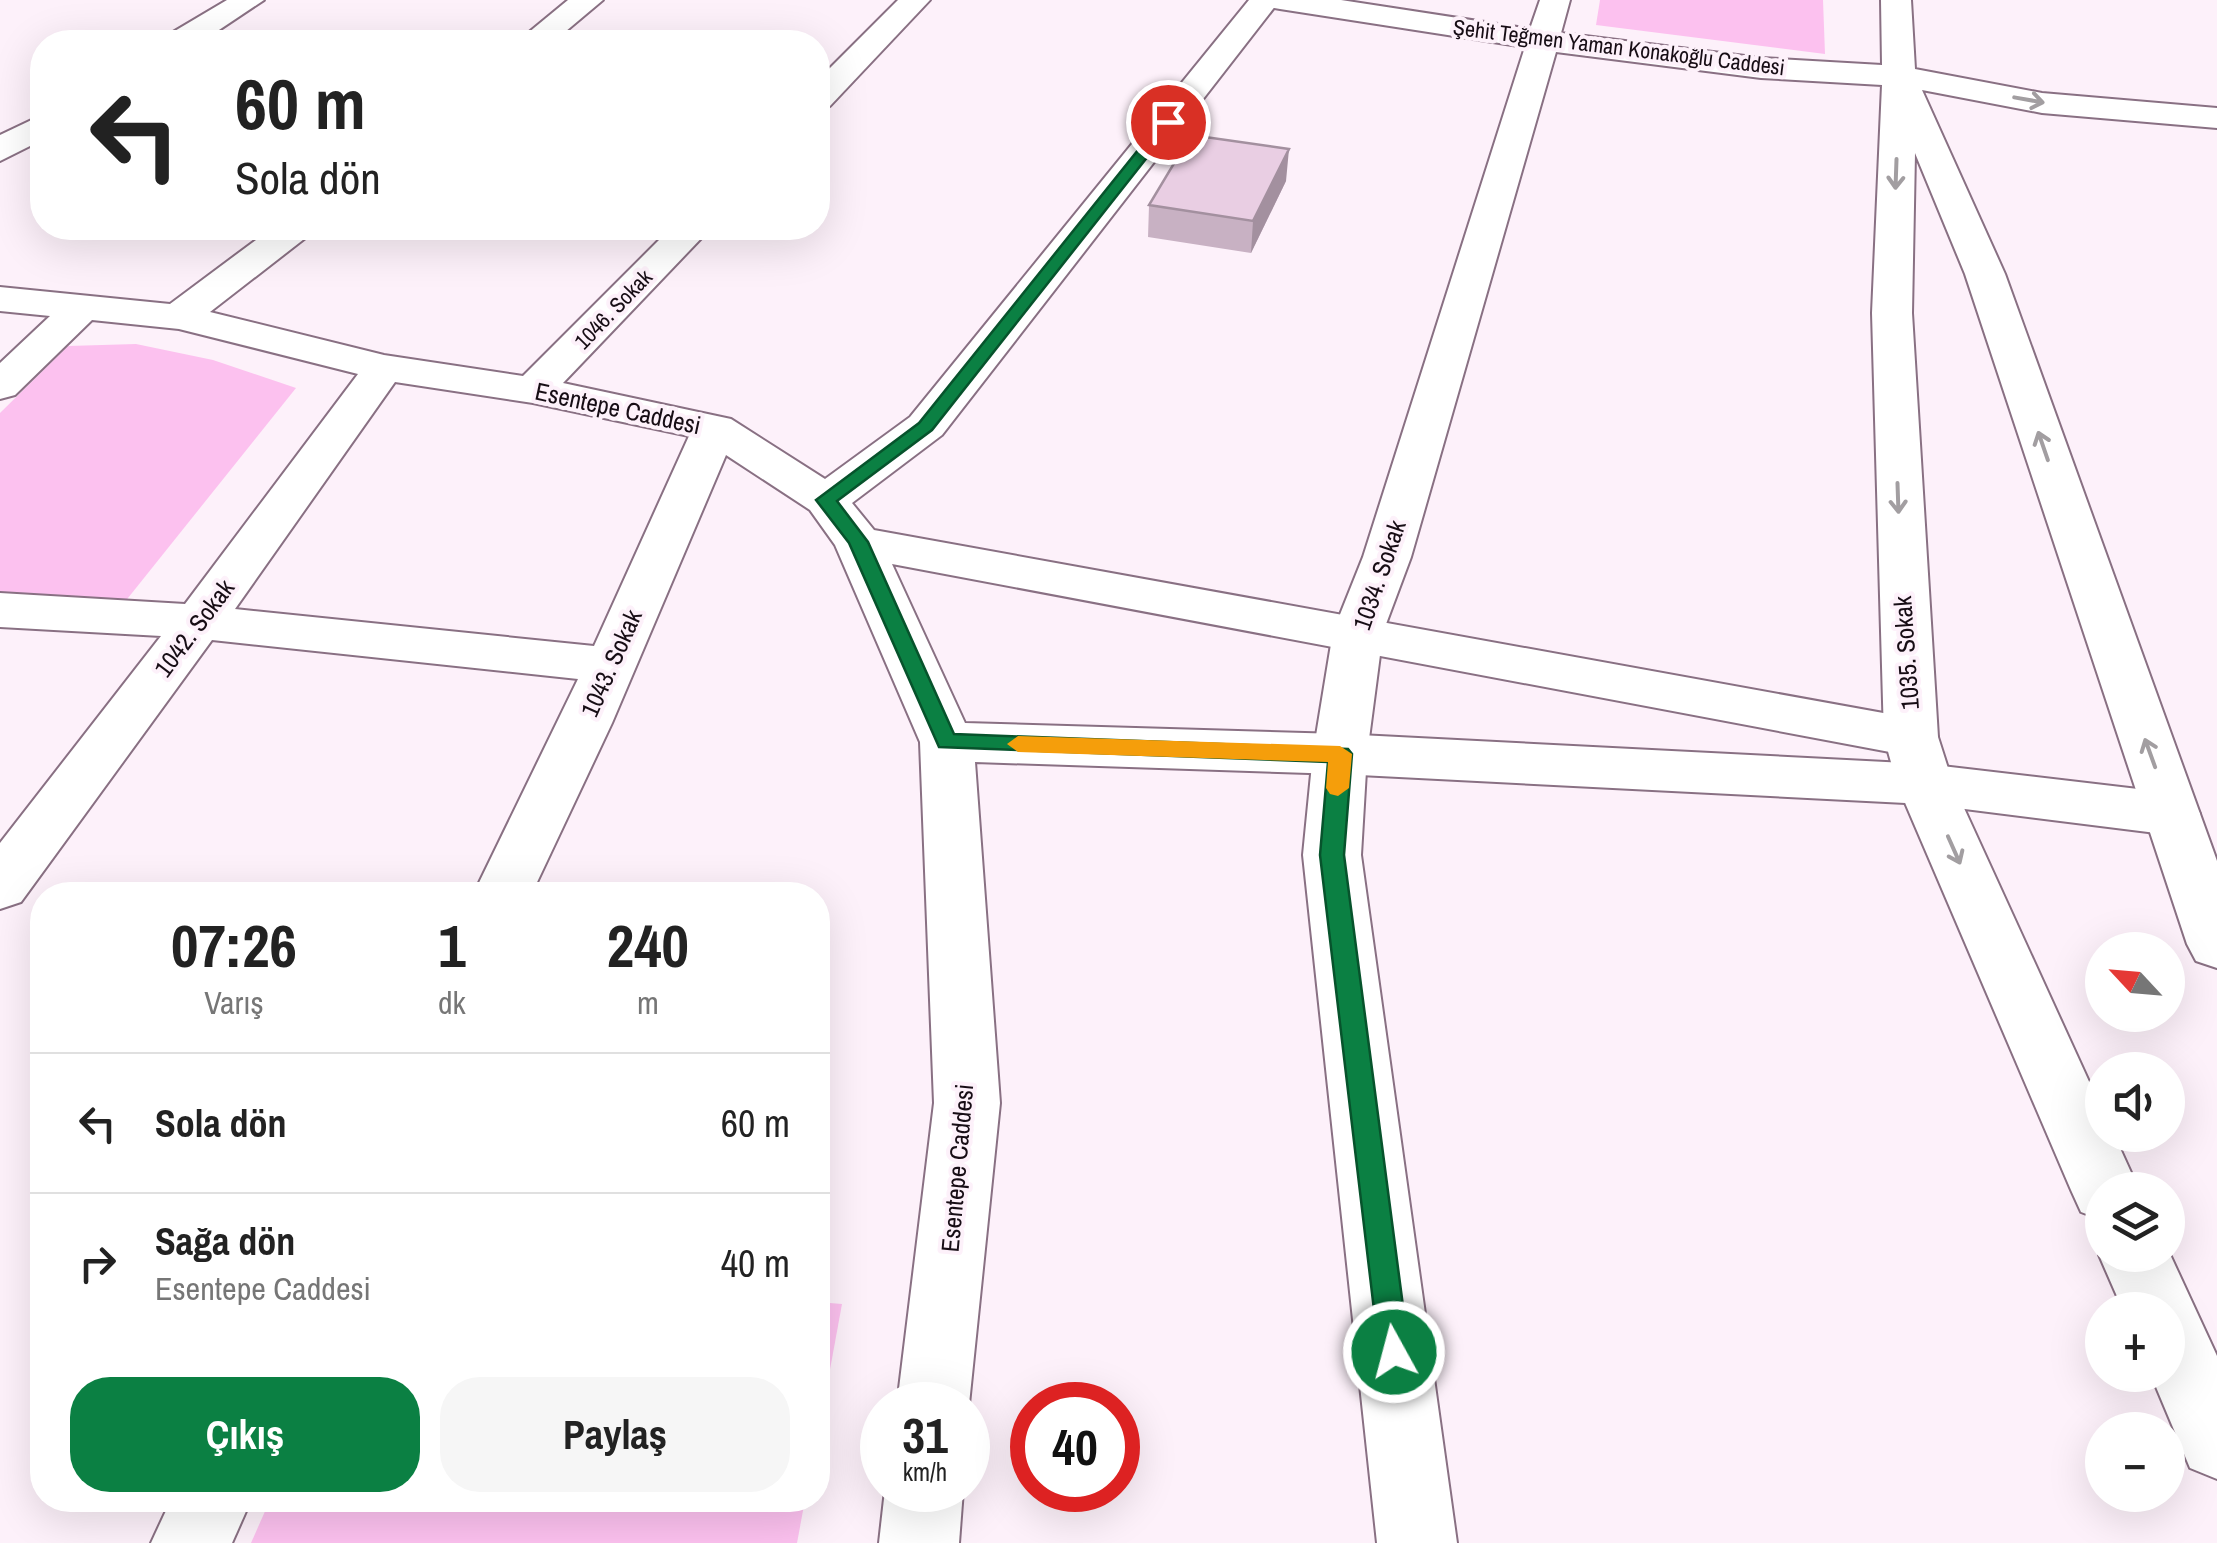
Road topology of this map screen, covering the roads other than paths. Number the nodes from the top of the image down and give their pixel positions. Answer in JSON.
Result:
{"nodes":[{"id":1,"x":249,"y":0,"type":"edge"},
{"id":2,"x":588,"y":0,"type":"edge"},
{"id":3,"x":914,"y":0,"type":"edge"},
{"id":4,"x":1264,"y":0,"type":"edge"},
{"id":5,"x":1280,"y":0,"type":"edge"},
{"id":6,"x":1896,"y":0,"type":"edge"},
{"id":7,"x":1548,"y":20,"type":"edge"},
{"id":8,"x":199,"y":30,"type":"edge"},
{"id":9,"x":549,"y":30,"type":"edge"},
{"id":10,"x":2025,"y":67,"type":"dead end"},
{"id":11,"x":1899,"y":76,"type":"junction"},
{"id":12,"x":830,"y":87,"type":"edge"},
{"id":13,"x":2217,"y":118,"type":"edge"},
{"id":14,"x":30,"y":132,"type":"edge"},
{"id":15,"x":0,"y":150,"type":"edge"},
{"id":16,"x":280,"y":240,"type":"edge"},
{"id":17,"x":680,"y":240,"type":"edge"},
{"id":18,"x":0,"y":299,"type":"edge"},
{"id":19,"x":84,"y":306,"type":"junction"},
{"id":20,"x":179,"y":318,"type":"junction"},
{"id":21,"x":384,"y":368,"type":"junction"},
{"id":22,"x":0,"y":386,"type":"edge"},
{"id":23,"x":533,"y":390,"type":"junction"},
{"id":24,"x":715,"y":428,"type":"junction"},
{"id":25,"x":826,"y":500,"type":"junction"},
{"id":26,"x":858,"y":542,"type":"junction"},
{"id":27,"x":0,"y":610,"type":"edge"},
{"id":28,"x":200,"y":622,"type":"junction"},
{"id":29,"x":1358,"y":632,"type":"junction"},
{"id":30,"x":610,"y":665,"type":"junction"},
{"id":31,"x":946,"y":742,"type":"junction"},
{"id":32,"x":1340,"y":754,"type":"junction"},
{"id":33,"x":1918,"y":761,"type":"junction"},
{"id":34,"x":2172,"y":814,"type":"junction"},
{"id":35,"x":508,"y":882,"type":"edge"},
{"id":36,"x":0,"y":886,"type":"edge"},
{"id":37,"x":2217,"y":944,"type":"edge"},
{"id":38,"x":2098,"y":1172,"type":"edge"},
{"id":39,"x":2185,"y":1369,"type":"edge"},
{"id":40,"x":937,"y":1382,"type":"edge"},
{"id":41,"x":2217,"y":1441,"type":"edge"},
{"id":42,"x":206,"y":1512,"type":"edge"},
{"id":43,"x":922,"y":1512,"type":"edge"},
{"id":44,"x":192,"y":1543,"type":"edge"},
{"id":45,"x":918,"y":1543,"type":"edge"},
{"id":46,"x":1418,"y":1543,"type":"edge"}],
"edges":[{"from":1,"to":8,"type":"street"},
{"from":2,"to":9,"type":"street"},
{"from":3,"to":12,"type":"street"},
{"from":4,"to":25,"type":"street"},
{"from":5,"to":7,"type":"street","name":"Şehit Teğmen Yaman Konakoğlu Caddesi"},
{"from":6,"to":11,"type":"street","name":"1035. Sokak"},
{"from":7,"to":11,"type":"street","name":"Şehit Teğmen Yaman Konakoğlu Caddesi"},
{"from":7,"to":29,"type":"street","name":"1034. Sokak"},
{"from":10,"to":11,"type":"street","name":"Şehit Teğmen Yaman Konakoğlu Caddesi"},
{"from":11,"to":13,"type":"street","name":"Şehit Teğmen Yaman Konakoğlu Caddesi","one_way":true},
{"from":11,"to":33,"type":"street","name":"1035. Sokak","one_way":true},
{"from":34,"to":11,"type":"street","name":"1035. Sokak","one_way":true},
{"from":14,"to":15,"type":"street"},
{"from":16,"to":20,"type":"street"},
{"from":17,"to":23,"type":"street","name":"1046. Sokak"},
{"from":18,"to":19,"type":"street","name":"Esentepe Caddesi"},
{"from":19,"to":20,"type":"street","name":"Esentepe Caddesi"},
{"from":19,"to":22,"type":"street"},
{"from":20,"to":21,"type":"street","name":"Esentepe Caddesi"},
{"from":21,"to":23,"type":"street","name":"Esentepe Caddesi"},
{"from":21,"to":28,"type":"street","name":"1042. Sokak"},
{"from":23,"to":24,"type":"street","name":"Esentepe Caddesi"},
{"from":24,"to":25,"type":"street","name":"Esentepe Caddesi"},
{"from":24,"to":30,"type":"street","name":"1043. Sokak"},
{"from":25,"to":26,"type":"street","name":"Esentepe Caddesi"},
{"from":26,"to":29,"type":"street"},
{"from":26,"to":31,"type":"street","name":"Esentepe Caddesi"},
{"from":27,"to":28,"type":"street"},
{"from":28,"to":30,"type":"street"},
{"from":28,"to":36,"type":"street","name":"1042. Sokak"},
{"from":29,"to":32,"type":"street","name":"1034. Sokak"},
{"from":29,"to":33,"type":"street"},
{"from":30,"to":35,"type":"street","name":"1043. Sokak"},
{"from":31,"to":32,"type":"street"},
{"from":31,"to":40,"type":"street","name":"Esentepe Caddesi"},
{"from":32,"to":33,"type":"street"},
{"from":32,"to":46,"type":"street","name":"1034. Sokak"},
{"from":33,"to":34,"type":"street"},
{"from":33,"to":38,"type":"street","name":"1035. Sokak","one_way":true},
{"from":34,"to":37,"type":"street","name":"1035. Sokak"},
{"from":39,"to":41,"type":"street"},
{"from":42,"to":44,"type":"street"},
{"from":43,"to":45,"type":"street"}]}
